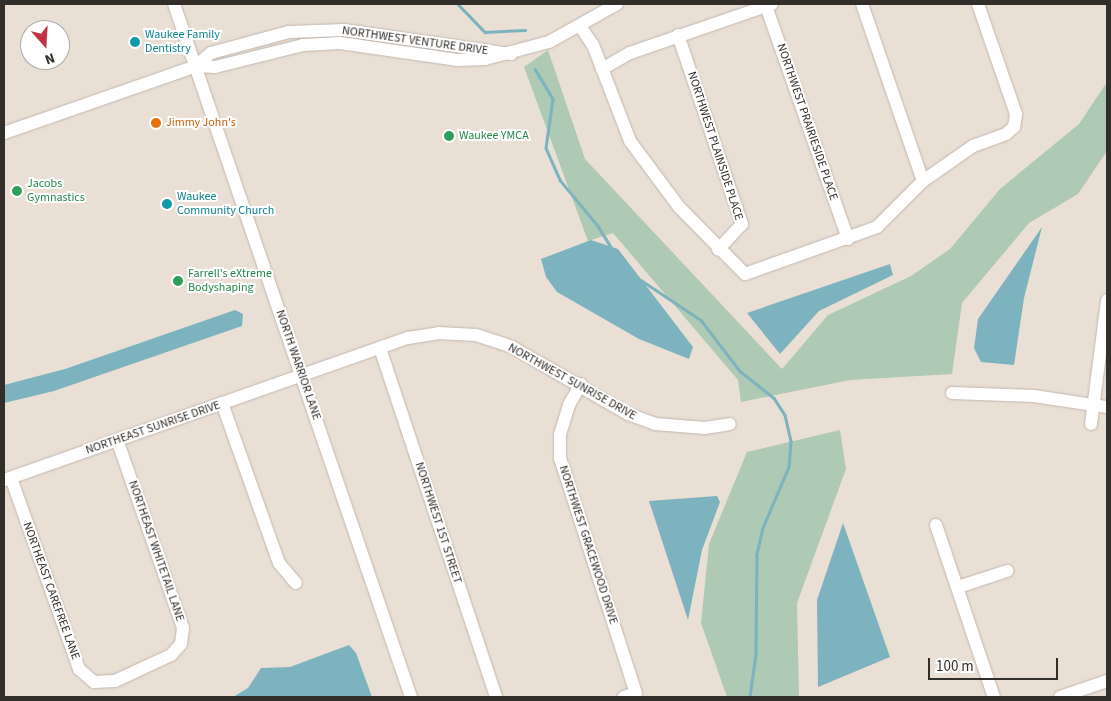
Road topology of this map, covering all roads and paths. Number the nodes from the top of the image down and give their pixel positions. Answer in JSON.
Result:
{"nodes":[{"id":1,"x":174,"y":4,"type":"edge"},
{"id":2,"x":617,"y":4,"type":"edge"},
{"id":3,"x":862,"y":4,"type":"edge"},
{"id":4,"x":978,"y":4,"type":"edge"},
{"id":5,"x":769,"y":5,"type":"edge"},
{"id":6,"x":580,"y":26,"type":"junction"},
{"id":7,"x":678,"y":35,"type":"junction"},
{"id":8,"x":196,"y":66,"type":"junction"},
{"id":9,"x":602,"y":69,"type":"junction"},
{"id":10,"x":4,"y":133,"type":"edge"},
{"id":11,"x":922,"y":181,"type":"junction"},
{"id":12,"x":848,"y":239,"type":"junction"},
{"id":13,"x":718,"y":250,"type":"junction"},
{"id":14,"x":1107,"y":300,"type":"edge"},
{"id":15,"x":1105,"y":330,"type":"edge"},
{"id":16,"x":380,"y":348,"type":"junction"},
{"id":17,"x":302,"y":376,"type":"junction"},
{"id":18,"x":581,"y":384,"type":"junction"},
{"id":19,"x":952,"y":393,"type":"dead end"},
{"id":20,"x":222,"y":404,"type":"junction"},
{"id":21,"x":1093,"y":404,"type":"junction"},
{"id":22,"x":1107,"y":407,"type":"edge"},
{"id":23,"x":730,"y":424,"type":"dead end"},
{"id":24,"x":1091,"y":424,"type":"dead end"},
{"id":25,"x":117,"y":440,"type":"junction"},
{"id":26,"x":7,"y":479,"type":"edge"},
{"id":27,"x":936,"y":525,"type":"dead end"},
{"id":28,"x":1007,"y":571,"type":"dead end"},
{"id":29,"x":296,"y":583,"type":"dead end"},
{"id":30,"x":958,"y":588,"type":"junction"},
{"id":31,"x":140,"y":670,"type":"joint"},
{"id":32,"x":1107,"y":681,"type":"edge"},
{"id":33,"x":412,"y":697,"type":"edge"},
{"id":34,"x":496,"y":697,"type":"edge"},
{"id":35,"x":624,"y":697,"type":"edge"},
{"id":36,"x":994,"y":697,"type":"edge"},
{"id":37,"x":1060,"y":697,"type":"edge"}],
"edges":[{"from":1,"to":8,"type":"street","name":"NORTH WARRIOR LANE"},
{"from":2,"to":6,"type":"street","name":"NORTHWEST VENTURE DRIVE"},
{"from":3,"to":11,"type":"street"},
{"from":4,"to":11,"type":"street"},
{"from":5,"to":7,"type":"street"},
{"from":5,"to":12,"type":"street","name":"NORTHWEST PRAIRIESIDE PLACE"},
{"from":6,"to":8,"type":"street","name":"NORTHWEST VENTURE DRIVE"},
{"from":6,"to":9,"type":"street"},
{"from":7,"to":9,"type":"street"},
{"from":7,"to":13,"type":"street","name":"NORTHWEST PLAINSIDE PLACE"},
{"from":8,"to":10,"type":"street","name":"NORTHWEST VENTURE DRIVE"},
{"from":8,"to":17,"type":"street","name":"NORTH WARRIOR LANE"},
{"from":9,"to":13,"type":"street"},
{"from":11,"to":12,"type":"street"},
{"from":12,"to":13,"type":"street"},
{"from":14,"to":15,"type":"street"},
{"from":15,"to":21,"type":"street"},
{"from":16,"to":17,"type":"street","name":"NORTHWEST SUNRISE DRIVE"},
{"from":16,"to":18,"type":"street","name":"NORTHWEST SUNRISE DRIVE"},
{"from":16,"to":34,"type":"street","name":"NORTHWEST 1ST STREET"},
{"from":17,"to":20,"type":"street","name":"NORTHEAST SUNRISE DRIVE"},
{"from":17,"to":33,"type":"street","name":"NORTH WARRIOR LANE"},
{"from":18,"to":23,"type":"street","name":"NORTHWEST SUNRISE DRIVE"},
{"from":18,"to":35,"type":"street","name":"NORTHWEST GRACEWOOD DRIVE"},
{"from":19,"to":21,"type":"street"},
{"from":20,"to":25,"type":"street","name":"NORTHEAST SUNRISE DRIVE"},
{"from":20,"to":29,"type":"street"},
{"from":21,"to":22,"type":"street"},
{"from":21,"to":24,"type":"street"},
{"from":25,"to":26,"type":"street","name":"NORTHEAST SUNRISE DRIVE"},
{"from":25,"to":31,"type":"street","name":"NORTHEAST WHITETAIL LANE"},
{"from":26,"to":31,"type":"street","name":"NORTHEAST CAREFREE LANE"},
{"from":27,"to":30,"type":"street"},
{"from":28,"to":30,"type":"street"},
{"from":30,"to":36,"type":"street"},
{"from":32,"to":37,"type":"street"}]}
